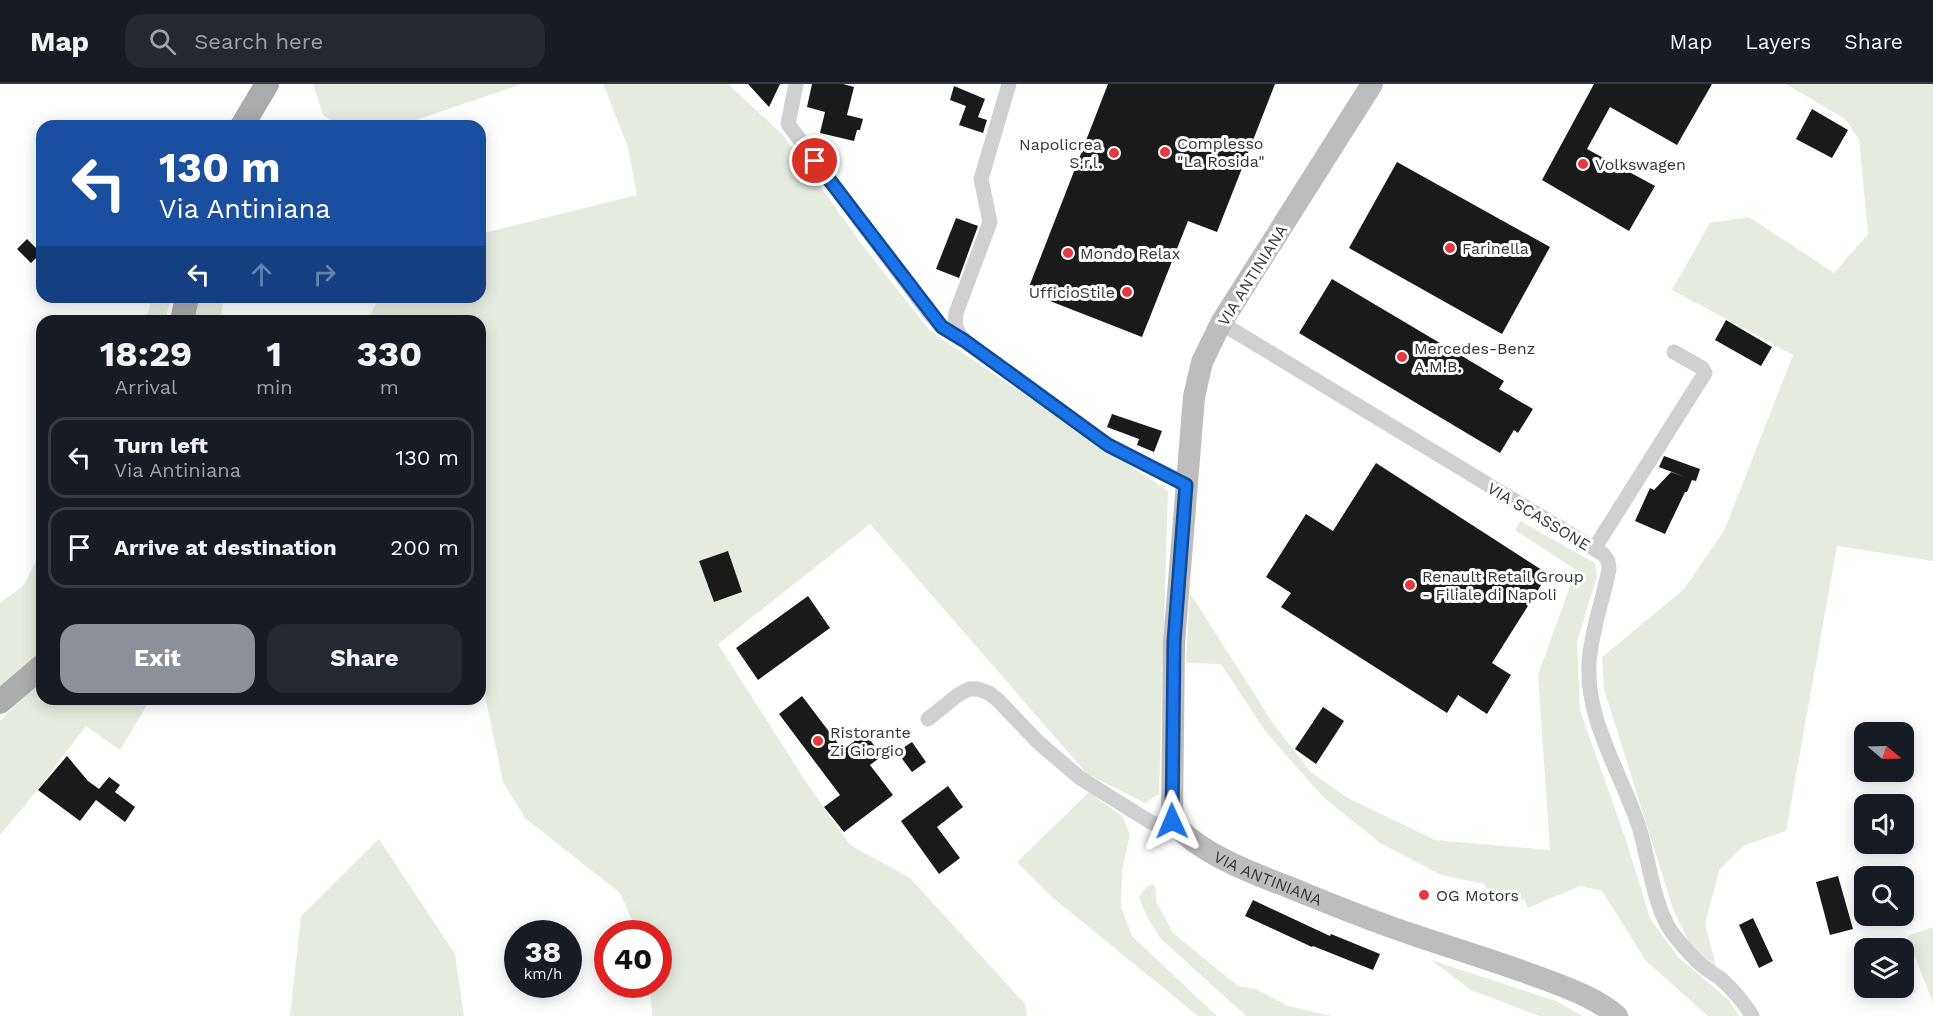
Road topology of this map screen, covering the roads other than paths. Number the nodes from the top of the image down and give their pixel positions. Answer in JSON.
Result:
{"nodes":[{"id":1,"x":267,"y":84,"type":"edge"},
{"id":2,"x":796,"y":84,"type":"edge"},
{"id":3,"x":1010,"y":84,"type":"edge"},
{"id":4,"x":1372,"y":84,"type":"edge"},
{"id":5,"x":246,"y":120,"type":"edge"},
{"id":6,"x":1221,"y":323,"type":"junction"},
{"id":7,"x":965,"y":341,"type":"junction"},
{"id":8,"x":1674,"y":351,"type":"dead end"},
{"id":9,"x":1186,"y":485,"type":"junction"},
{"id":10,"x":1594,"y":549,"type":"junction"},
{"id":11,"x":36,"y":671,"type":"edge"},
{"id":12,"x":0,"y":702,"type":"edge"},
{"id":13,"x":928,"y":719,"type":"dead end"},
{"id":14,"x":1178,"y":828,"type":"junction"},
{"id":15,"x":1617,"y":1016,"type":"edge"},
{"id":16,"x":1752,"y":1016,"type":"edge"}],
"edges":[{"from":1,"to":5,"type":"main road"},
{"from":2,"to":7,"type":"street"},
{"from":3,"to":7,"type":"street"},
{"from":4,"to":6,"type":"street","name":"VIA ANTINIANA"},
{"from":6,"to":9,"type":"street","name":"VIA ANTINIANA"},
{"from":6,"to":10,"type":"street","name":"VIA SCASSONE"},
{"from":7,"to":9,"type":"street"},
{"from":8,"to":10,"type":"street"},
{"from":9,"to":14,"type":"street","name":"VIA ANTINIANA"},
{"from":10,"to":16,"type":"street","name":"VIA SCASSONE"},
{"from":11,"to":12,"type":"main road"},
{"from":13,"to":14,"type":"street"},
{"from":14,"to":15,"type":"street","name":"VIA ANTINIANA"}]}
